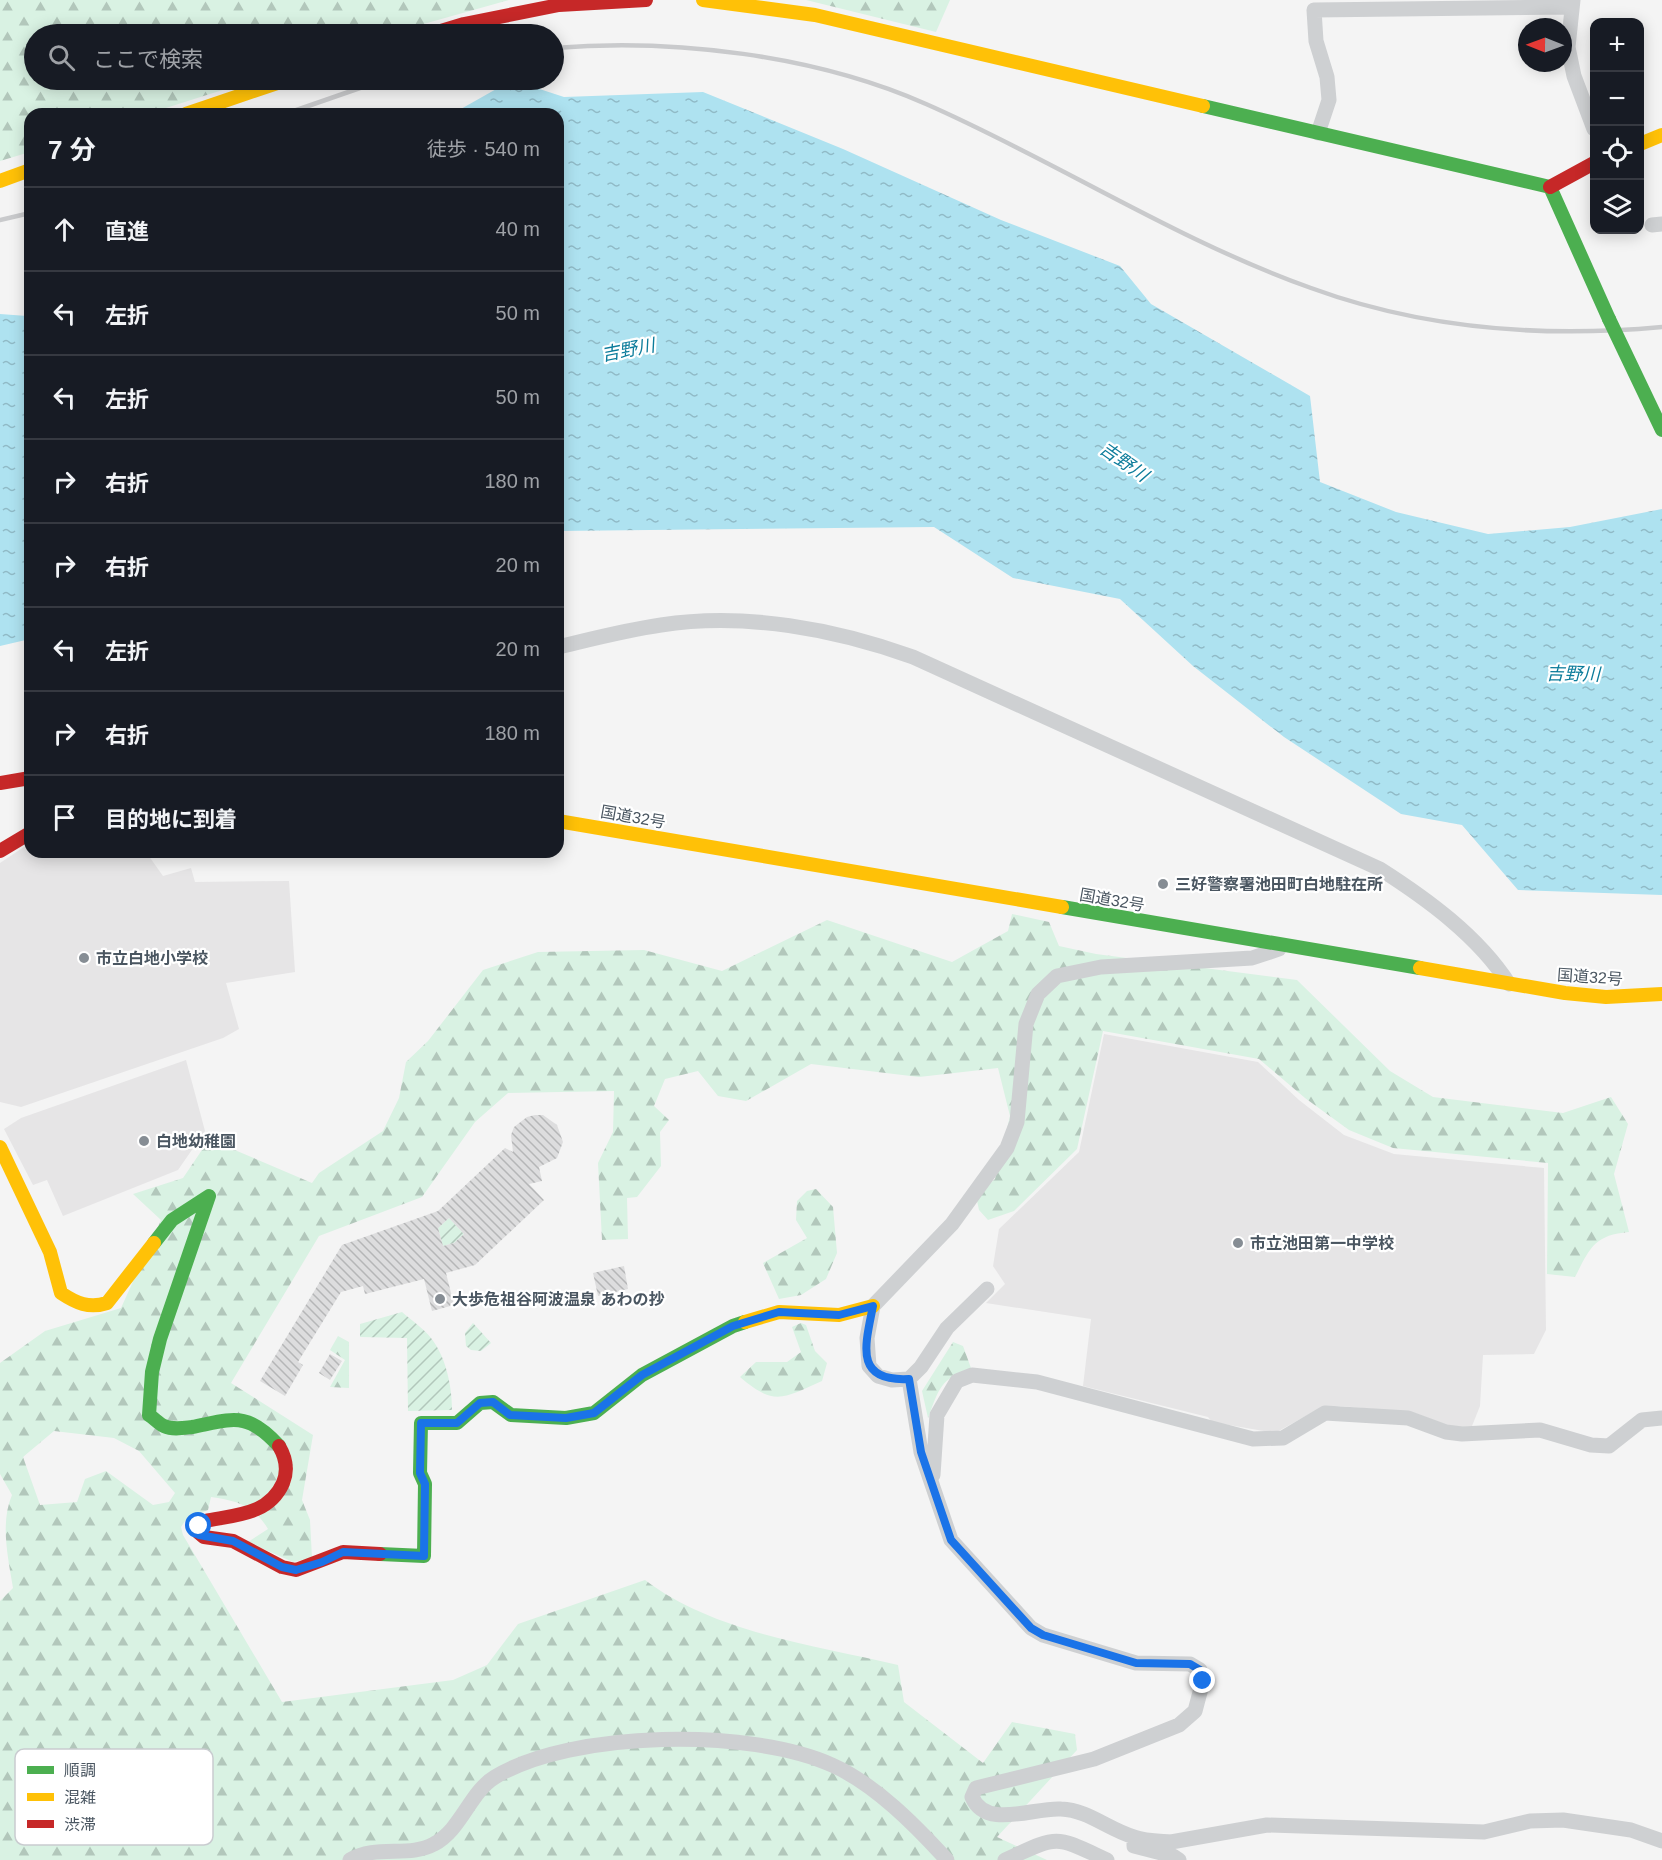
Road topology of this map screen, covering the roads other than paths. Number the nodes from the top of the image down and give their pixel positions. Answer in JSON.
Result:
{"nodes":[{"id":1,"x":646,"y":0,"type":"edge"},
{"id":2,"x":703,"y":0,"type":"edge"},
{"id":3,"x":1573,"y":4,"type":"edge"},
{"id":4,"x":1315,"y":5,"type":"edge"},
{"id":5,"x":464,"y":24,"type":"edge"},
{"id":6,"x":257,"y":90,"type":"edge"},
{"id":7,"x":204,"y":108,"type":"edge"},
{"id":8,"x":1593,"y":126,"type":"edge"},
{"id":9,"x":1318,"y":133,"type":"junction"},
{"id":10,"x":1662,"y":135,"type":"edge"},
{"id":11,"x":1644,"y":142,"type":"edge"},
{"id":12,"x":1590,"y":166,"type":"edge"},
{"id":13,"x":24,"y":172,"type":"edge"},
{"id":14,"x":0,"y":181,"type":"edge"},
{"id":15,"x":1550,"y":187,"type":"junction"},
{"id":16,"x":1662,"y":430,"type":"edge"},
{"id":17,"x":564,"y":646,"type":"edge"},
{"id":18,"x":24,"y":779,"type":"edge"},
{"id":19,"x":4,"y":783,"type":"edge"},
{"id":20,"x":564,"y":822,"type":"edge"},
{"id":21,"x":24,"y":837,"type":"edge"},
{"id":22,"x":0,"y":851,"type":"edge"},
{"id":23,"x":1287,"y":946,"type":"junction"},
{"id":24,"x":1509,"y":984,"type":"junction"},
{"id":25,"x":1662,"y":994,"type":"edge"},
{"id":26,"x":0,"y":1147,"type":"edge"},
{"id":27,"x":987,"y":1289,"type":"dead end"},
{"id":28,"x":873,"y":1306,"type":"junction"},
{"id":29,"x":909,"y":1379,"type":"junction"},
{"id":30,"x":1662,"y":1418,"type":"edge"},
{"id":31,"x":933,"y":1481,"type":"junction"},
{"id":32,"x":1134,"y":1837,"type":"junction"},
{"id":33,"x":1662,"y":1841,"type":"edge"},
{"id":34,"x":350,"y":1860,"type":"edge"},
{"id":35,"x":947,"y":1860,"type":"edge"},
{"id":36,"x":1005,"y":1860,"type":"edge"},
{"id":37,"x":1107,"y":1860,"type":"edge"},
{"id":38,"x":1179,"y":1860,"type":"edge"}],
"edges":[{"from":1,"to":5,"type":"main road"},
{"from":2,"to":9,"type":"main road"},
{"from":3,"to":4,"type":"street"},
{"from":3,"to":8,"type":"street"},
{"from":4,"to":9,"type":"street"},
{"from":6,"to":7,"type":"main road"},
{"from":9,"to":15,"type":"main road"},
{"from":10,"to":11,"type":"main road"},
{"from":12,"to":15,"type":"main road"},
{"from":13,"to":14,"type":"main road"},
{"from":15,"to":16,"type":"main road","bridge":true},
{"from":17,"to":24,"type":"street"},
{"from":18,"to":19,"type":"main road"},
{"from":20,"to":23,"type":"main road","name":"国道32号"},
{"from":21,"to":22,"type":"main road"},
{"from":23,"to":24,"type":"main road","name":"国道32号"},
{"from":23,"to":28,"type":"street"},
{"from":24,"to":25,"type":"main road","name":"国道32号"},
{"from":26,"to":28,"type":"main road"},
{"from":27,"to":29,"type":"street"},
{"from":28,"to":29,"type":"street"},
{"from":29,"to":31,"type":"street"},
{"from":30,"to":31,"type":"street"},
{"from":31,"to":32,"type":"street"},
{"from":32,"to":33,"type":"street"},
{"from":32,"to":38,"type":"street"},
{"from":34,"to":35,"type":"street"},
{"from":36,"to":37,"type":"street"}]}
